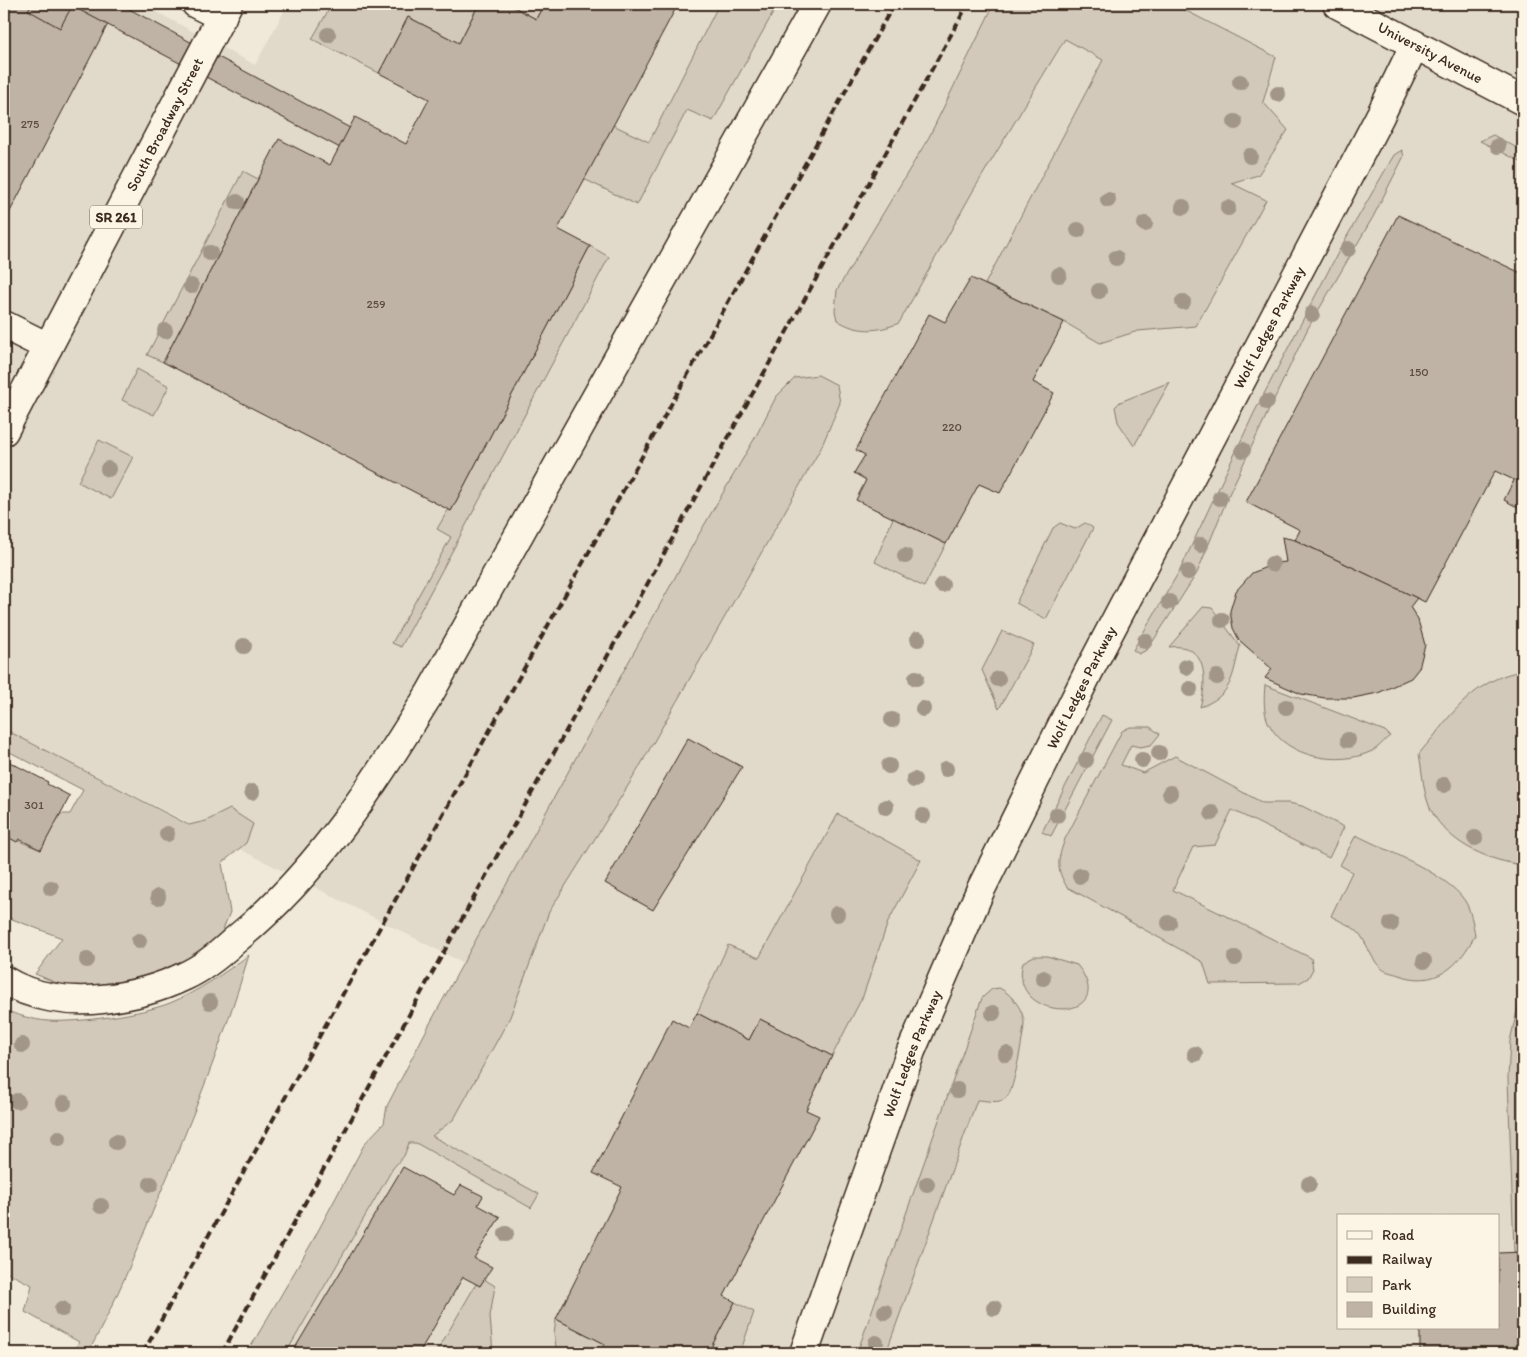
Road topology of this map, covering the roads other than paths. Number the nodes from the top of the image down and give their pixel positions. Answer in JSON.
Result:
{"nodes":[{"id":1,"x":196,"y":4,"type":"edge"},
{"id":2,"x":817,"y":4,"type":"edge"},
{"id":3,"x":1337,"y":4,"type":"edge"},
{"id":4,"x":225,"y":10,"type":"edge"},
{"id":5,"x":1414,"y":46,"type":"junction"},
{"id":6,"x":1523,"y":101,"type":"edge"},
{"id":7,"x":4,"y":325,"type":"edge"},
{"id":8,"x":48,"y":347,"type":"junction"},
{"id":9,"x":4,"y":431,"type":"edge"},
{"id":10,"x":4,"y":980,"type":"edge"},
{"id":11,"x":804,"y":1353,"type":"edge"}],
"edges":[{"from":1,"to":4,"type":"main road"},
{"from":2,"to":10,"type":"main road"},
{"from":3,"to":5,"type":"main road","name":"University Avenue"},
{"from":4,"to":8,"type":"main road","name":"South Broadway Street","number":"SR 261"},
{"from":5,"to":6,"type":"main road","name":"University Avenue"},
{"from":5,"to":11,"type":"main road","name":"Wolf Ledges Parkway"},
{"from":7,"to":8,"type":"main road"},
{"from":8,"to":9,"type":"main road","name":"South Broadway Street","number":"SR 261"}]}
